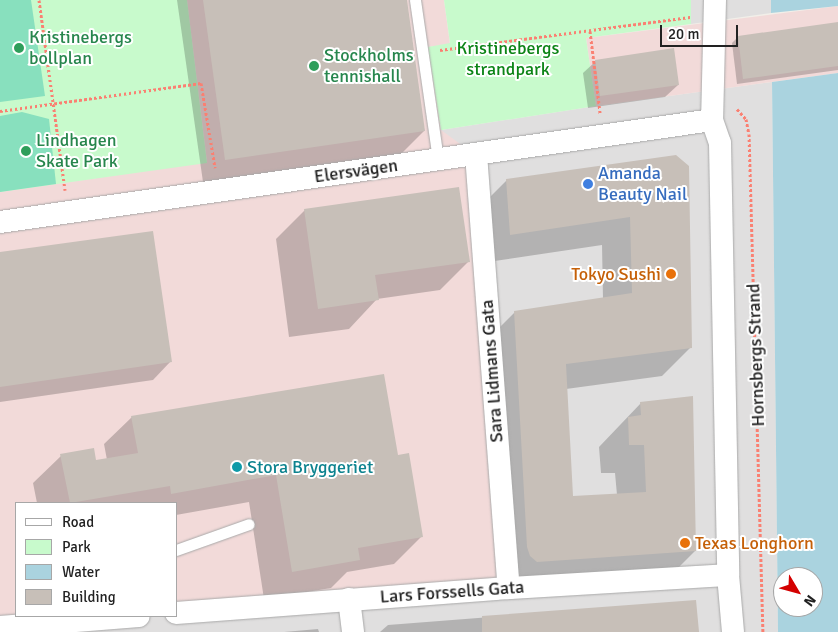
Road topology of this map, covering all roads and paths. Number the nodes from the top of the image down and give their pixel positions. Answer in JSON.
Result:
{"nodes":[{"id":1,"x":39,"y":0,"type":"edge"},
{"id":2,"x":415,"y":0,"type":"edge"},
{"id":3,"x":715,"y":7,"type":"edge"},
{"id":4,"x":590,"y":31,"type":"junction"},
{"id":5,"x":434,"y":51,"type":"dead end"},
{"id":6,"x":713,"y":97,"type":"junction"},
{"id":7,"x":53,"y":104,"type":"junction"},
{"id":8,"x":0,"y":111,"type":"edge"},
{"id":9,"x":600,"y":115,"type":"dead end"},
{"id":10,"x":712,"y":120,"type":"junction"},
{"id":11,"x":476,"y":154,"type":"junction"},
{"id":12,"x":438,"y":159,"type":"junction"},
{"id":13,"x":215,"y":174,"type":"dead end"},
{"id":14,"x":65,"y":193,"type":"dead end"},
{"id":15,"x":0,"y":222,"type":"edge"},
{"id":16,"x":249,"y":524,"type":"dead end"},
{"id":17,"x":178,"y":549,"type":"edge"},
{"id":18,"x":728,"y":575,"type":"junction"},
{"id":19,"x":509,"y":588,"type":"junction"},
{"id":20,"x":349,"y":599,"type":"junction"},
{"id":21,"x":178,"y":613,"type":"edge"},
{"id":22,"x":108,"y":617,"type":"edge"},
{"id":23,"x":78,"y":618,"type":"edge"},
{"id":24,"x":0,"y":627,"type":"edge"},
{"id":25,"x":353,"y":632,"type":"edge"},
{"id":26,"x":733,"y":632,"type":"edge"},
{"id":27,"x":764,"y":632,"type":"edge"}],
"edges":[{"from":1,"to":7,"type":"path"},
{"from":2,"to":12,"type":"lane"},
{"from":3,"to":4,"type":"path"},
{"from":3,"to":6,"type":"street"},
{"from":4,"to":5,"type":"path"},
{"from":4,"to":9,"type":"path"},
{"from":6,"to":10,"type":"street"},
{"from":6,"to":27,"type":"path","name":"Hornsbergs Strand"},
{"from":7,"to":8,"type":"path"},
{"from":7,"to":13,"type":"path"},
{"from":7,"to":14,"type":"path"},
{"from":10,"to":11,"type":"street","name":"Elersvägen"},
{"from":10,"to":18,"type":"street","name":"Hornsbergs Strand"},
{"from":11,"to":12,"type":"street","name":"Elersvägen"},
{"from":11,"to":19,"type":"street","name":"Sara Lidmans Gata"},
{"from":12,"to":15,"type":"street","name":"Elersvägen"},
{"from":16,"to":17,"type":"lane"},
{"from":18,"to":19,"type":"street","name":"Lars Forssells Gata"},
{"from":18,"to":26,"type":"street","name":"Hornsbergs Strand"},
{"from":19,"to":20,"type":"street","name":"Lars Forssells Gata"},
{"from":20,"to":21,"type":"street","name":"Lars Forssells Gata"},
{"from":20,"to":25,"type":"street"},
{"from":22,"to":23,"type":"street"},
{"from":23,"to":24,"type":"street"}]}
